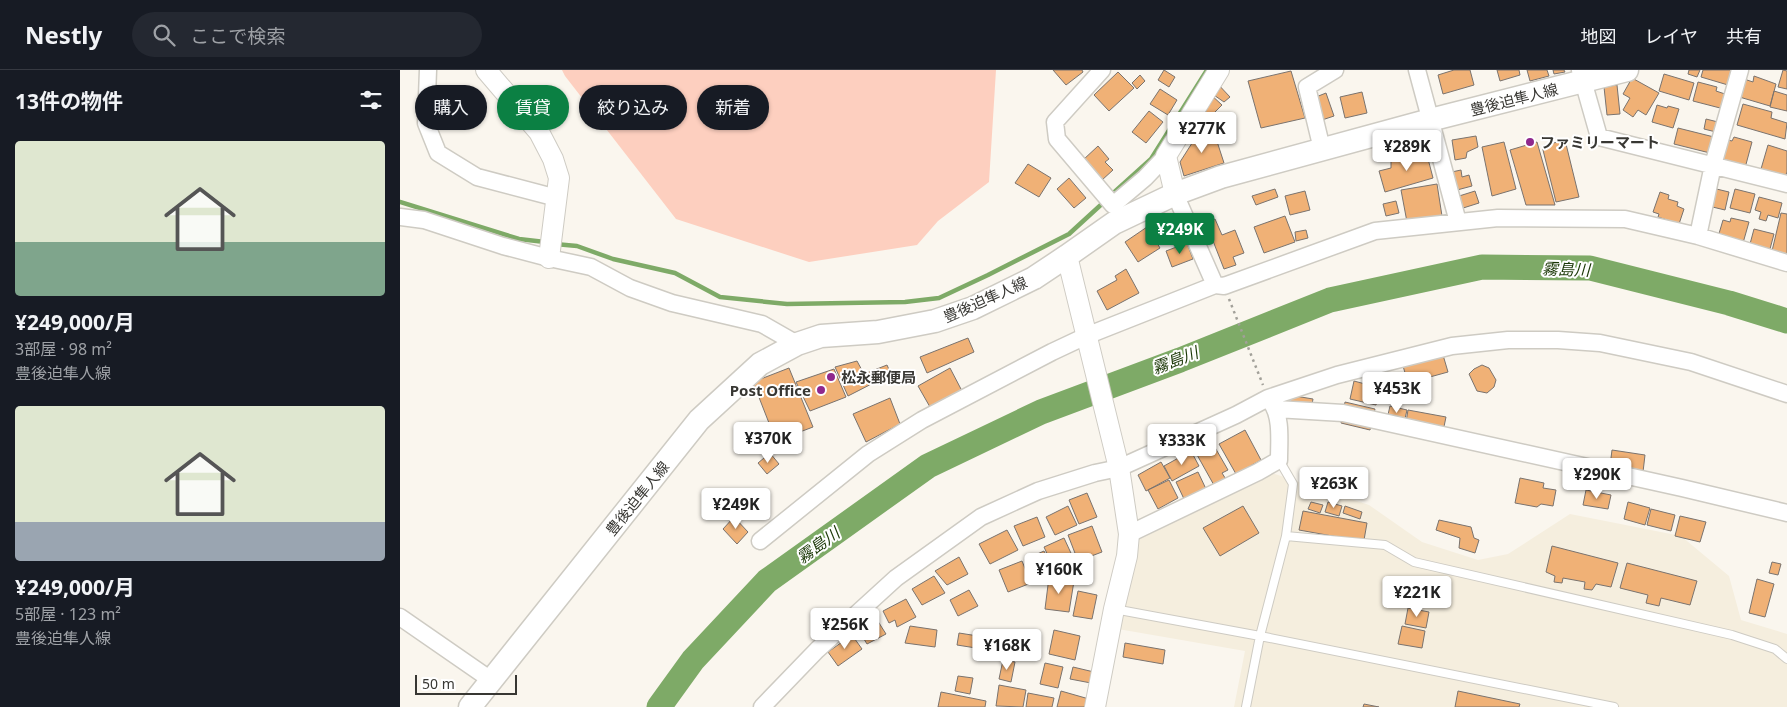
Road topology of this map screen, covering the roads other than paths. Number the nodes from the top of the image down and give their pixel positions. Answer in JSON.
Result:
{"nodes":[{"id":1,"x":428,"y":70,"type":"edge"},
{"id":2,"x":486,"y":70,"type":"edge"},
{"id":3,"x":1102,"y":70,"type":"edge"},
{"id":4,"x":1219,"y":70,"type":"edge"},
{"id":5,"x":1335,"y":70,"type":"edge"},
{"id":6,"x":1417,"y":70,"type":"edge"},
{"id":7,"x":1627,"y":70,"type":"edge"},
{"id":8,"x":1740,"y":70,"type":"edge"},
{"id":9,"x":1582,"y":76,"type":"edge"},
{"id":10,"x":1430,"y":120,"type":"junction"},
{"id":11,"x":1322,"y":150,"type":"junction"},
{"id":12,"x":1166,"y":156,"type":"junction"},
{"id":13,"x":1713,"y":165,"type":"junction"},
{"id":14,"x":1787,"y":184,"type":"edge"},
{"id":15,"x":1175,"y":194,"type":"junction"},
{"id":16,"x":557,"y":198,"type":"junction"},
{"id":17,"x":400,"y":217,"type":"edge"},
{"id":18,"x":1458,"y":222,"type":"junction"},
{"id":19,"x":1698,"y":236,"type":"junction"},
{"id":20,"x":550,"y":248,"type":"junction"},
{"id":21,"x":1068,"y":256,"type":"junction"},
{"id":22,"x":1787,"y":263,"type":"edge"},
{"id":23,"x":1219,"y":285,"type":"junction"},
{"id":24,"x":1086,"y":336,"type":"junction"},
{"id":25,"x":797,"y":344,"type":"junction"},
{"id":26,"x":1787,"y":394,"type":"edge"},
{"id":27,"x":1272,"y":404,"type":"junction"},
{"id":28,"x":1278,"y":460,"type":"junction"},
{"id":29,"x":1119,"y":468,"type":"junction"},
{"id":30,"x":1787,"y":514,"type":"edge"},
{"id":31,"x":1129,"y":534,"type":"junction"},
{"id":32,"x":1286,"y":536,"type":"junction"},
{"id":33,"x":760,"y":541,"type":"dead end"},
{"id":34,"x":1114,"y":610,"type":"junction"},
{"id":35,"x":400,"y":616,"type":"edge"},
{"id":36,"x":1260,"y":636,"type":"junction"},
{"id":37,"x":1787,"y":660,"type":"edge"},
{"id":38,"x":491,"y":680,"type":"junction"},
{"id":39,"x":470,"y":707,"type":"edge"},
{"id":40,"x":762,"y":707,"type":"edge"},
{"id":41,"x":1095,"y":707,"type":"edge"},
{"id":42,"x":1246,"y":707,"type":"edge"},
{"id":43,"x":1614,"y":707,"type":"edge"}],
"edges":[{"from":1,"to":16,"type":"street"},
{"from":2,"to":16,"type":"street"},
{"from":3,"to":12,"type":"street"},
{"from":4,"to":12,"type":"street"},
{"from":5,"to":11,"type":"street"},
{"from":6,"to":10,"type":"street"},
{"from":7,"to":9,"type":"main road","name":"豊後迫隼人線"},
{"from":8,"to":13,"type":"street"},
{"from":9,"to":10,"type":"main road","name":"豊後迫隼人線"},
{"from":9,"to":13,"type":"street"},
{"from":10,"to":11,"type":"main road","name":"豊後迫隼人線"},
{"from":10,"to":18,"type":"street"},
{"from":11,"to":15,"type":"main road","name":"豊後迫隼人線"},
{"from":12,"to":15,"type":"street"},
{"from":13,"to":14,"type":"street"},
{"from":13,"to":19,"type":"street"},
{"from":15,"to":21,"type":"main road","name":"豊後迫隼人線"},
{"from":15,"to":23,"type":"street"},
{"from":16,"to":20,"type":"street"},
{"from":17,"to":20,"type":"street"},
{"from":18,"to":19,"type":"street"},
{"from":18,"to":23,"type":"street"},
{"from":19,"to":22,"type":"street"},
{"from":20,"to":25,"type":"street"},
{"from":21,"to":24,"type":"street"},
{"from":21,"to":25,"type":"main road","name":"豊後迫隼人線"},
{"from":23,"to":24,"type":"street"},
{"from":24,"to":29,"type":"street"},
{"from":24,"to":33,"type":"street"},
{"from":25,"to":38,"type":"main road","name":"豊後迫隼人線"},
{"from":26,"to":27,"type":"street"},
{"from":27,"to":28,"type":"street"},
{"from":27,"to":29,"type":"street"},
{"from":27,"to":30,"type":"street"},
{"from":28,"to":31,"type":"street"},
{"from":28,"to":32,"type":"lane"},
{"from":29,"to":31,"type":"street"},
{"from":29,"to":40,"type":"street"},
{"from":31,"to":34,"type":"street"},
{"from":32,"to":36,"type":"lane"},
{"from":32,"to":37,"type":"lane"},
{"from":34,"to":36,"type":"lane"},
{"from":34,"to":41,"type":"street"},
{"from":35,"to":38,"type":"street"},
{"from":36,"to":42,"type":"lane"},
{"from":36,"to":43,"type":"lane"},
{"from":38,"to":39,"type":"main road","name":"豊後迫隼人線"}]}
